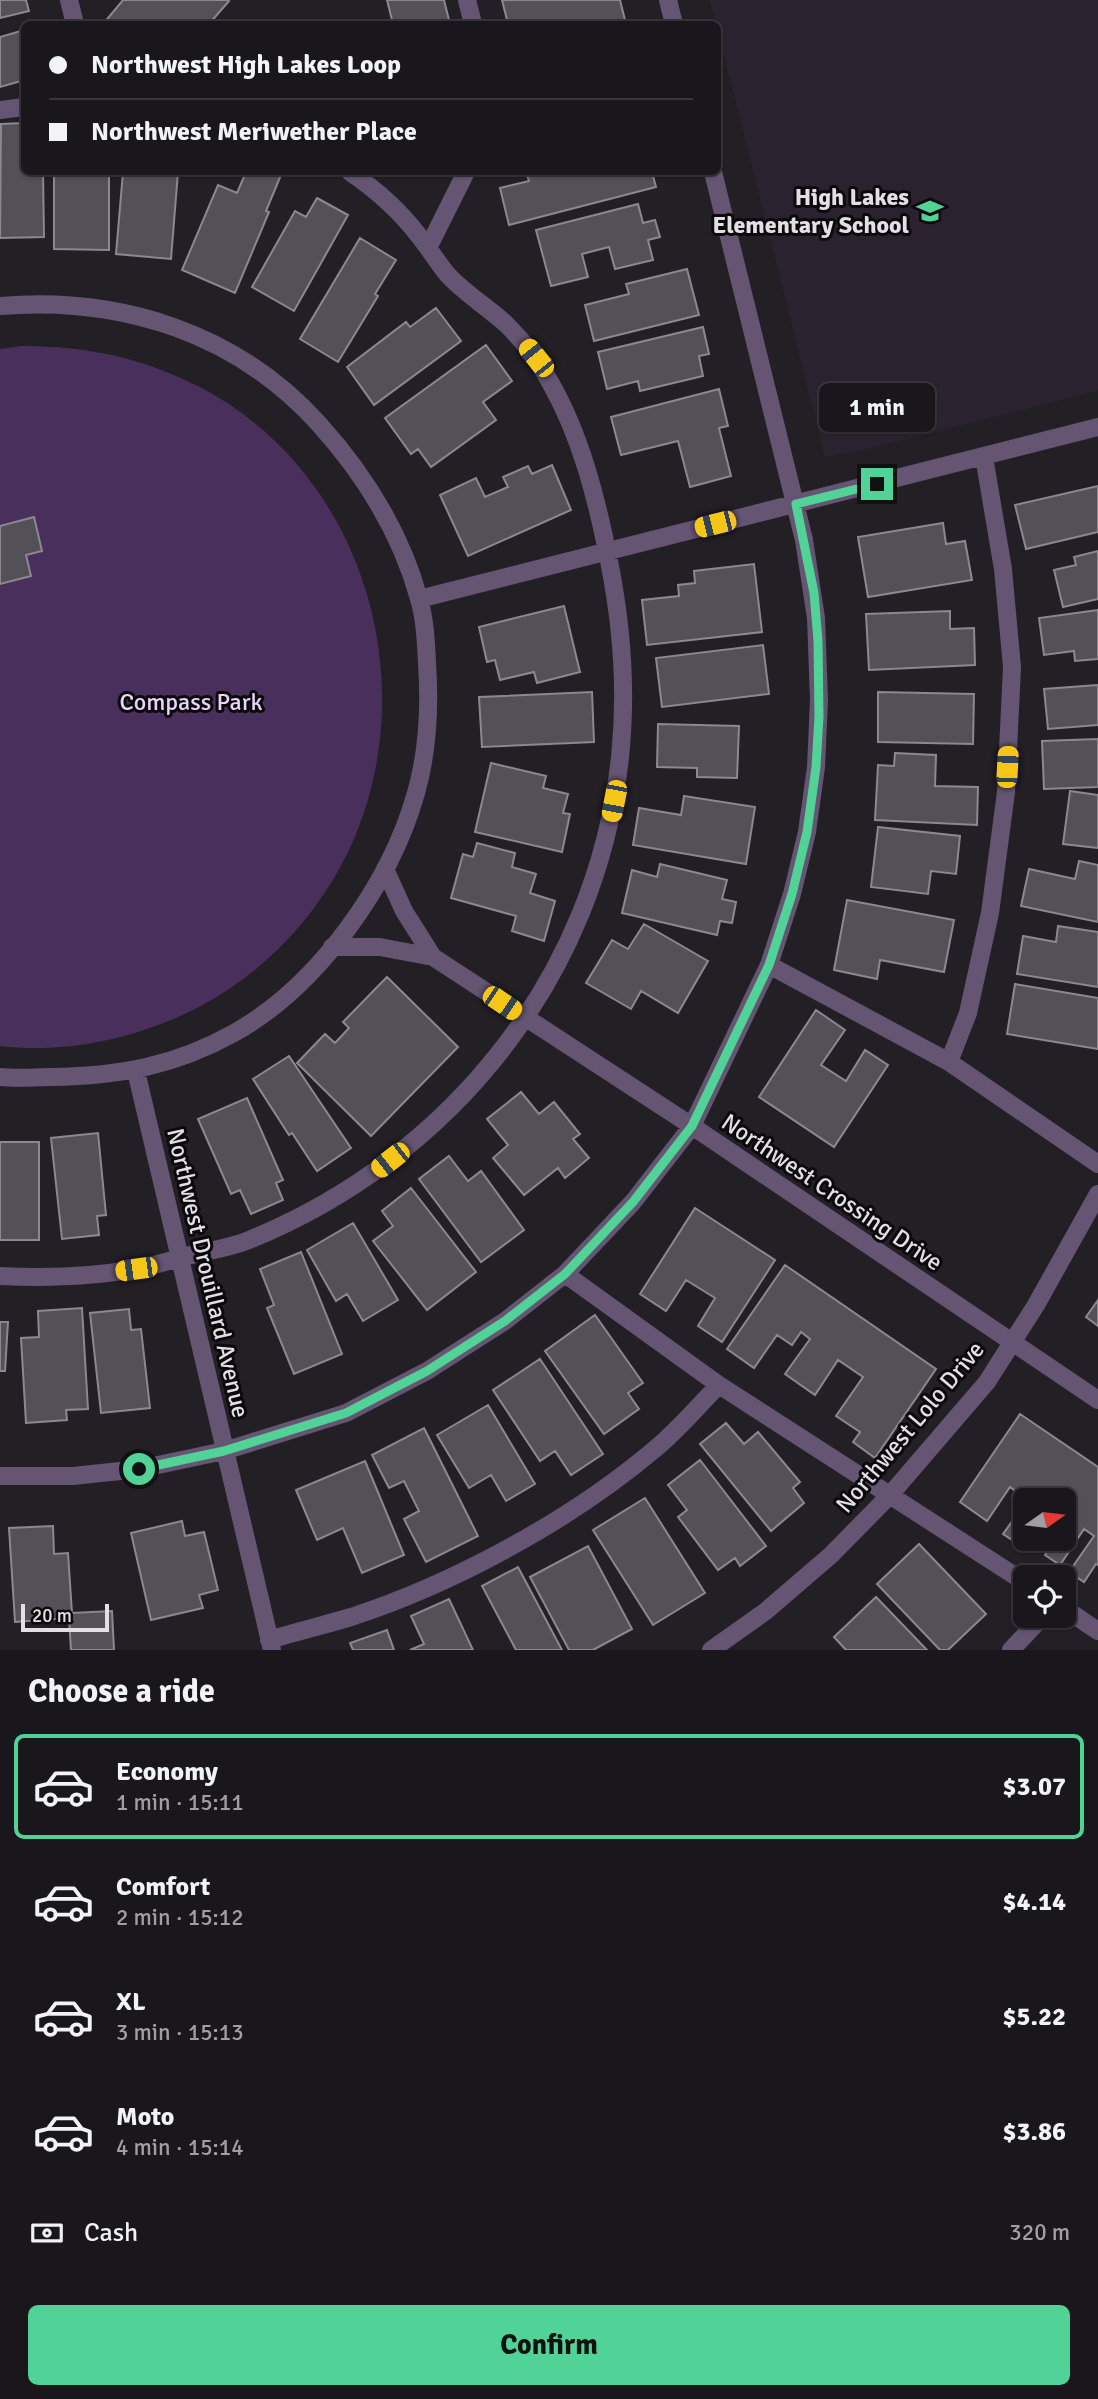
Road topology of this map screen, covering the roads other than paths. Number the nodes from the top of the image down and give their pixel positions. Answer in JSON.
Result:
{"nodes":[{"id":1,"x":69,"y":0,"type":"edge"},
{"id":2,"x":467,"y":0,"type":"edge"},
{"id":3,"x":668,"y":0,"type":"edge"},
{"id":4,"x":74,"y":21,"type":"edge"},
{"id":5,"x":472,"y":21,"type":"edge"},
{"id":6,"x":673,"y":21,"type":"edge"},
{"id":7,"x":21,"y":107,"type":"edge"},
{"id":8,"x":0,"y":110,"type":"edge"},
{"id":9,"x":354,"y":175,"type":"edge"},
{"id":10,"x":464,"y":175,"type":"edge"},
{"id":11,"x":714,"y":175,"type":"edge"},
{"id":12,"x":428,"y":248,"type":"junction"},
{"id":13,"x":0,"y":306,"type":"edge"},
{"id":14,"x":1098,"y":427,"type":"edge"},
{"id":15,"x":984,"y":457,"type":"junction"},
{"id":16,"x":796,"y":504,"type":"junction"},
{"id":17,"x":607,"y":551,"type":"junction"},
{"id":18,"x":419,"y":599,"type":"junction"},
{"id":19,"x":385,"y":869,"type":"junction"},
{"id":20,"x":332,"y":947,"type":"junction"},
{"id":21,"x":433,"y":957,"type":"junction"},
{"id":22,"x":769,"y":965,"type":"junction"},
{"id":23,"x":526,"y":1019,"type":"junction"},
{"id":24,"x":949,"y":1062,"type":"junction"},
{"id":25,"x":136,"y":1071,"type":"junction"},
{"id":26,"x":0,"y":1077,"type":"edge"},
{"id":27,"x":692,"y":1126,"type":"junction"},
{"id":28,"x":1098,"y":1164,"type":"edge"},
{"id":29,"x":1098,"y":1194,"type":"edge"},
{"id":30,"x":180,"y":1258,"type":"junction"},
{"id":31,"x":565,"y":1274,"type":"junction"},
{"id":32,"x":0,"y":1276,"type":"edge"},
{"id":33,"x":1012,"y":1343,"type":"junction"},
{"id":34,"x":719,"y":1385,"type":"junction"},
{"id":35,"x":1098,"y":1400,"type":"edge"},
{"id":36,"x":224,"y":1451,"type":"junction"},
{"id":37,"x":0,"y":1476,"type":"edge"},
{"id":38,"x":890,"y":1495,"type":"junction"},
{"id":39,"x":1013,"y":1575,"type":"edge"},
{"id":40,"x":1076,"y":1616,"type":"edge"},
{"id":41,"x":1032,"y":1628,"type":"edge"},
{"id":42,"x":1098,"y":1631,"type":"edge"},
{"id":43,"x":270,"y":1645,"type":"edge"},
{"id":44,"x":711,"y":1650,"type":"edge"},
{"id":45,"x":1011,"y":1650,"type":"edge"}],
"edges":[{"from":1,"to":4,"type":"street"},
{"from":2,"to":5,"type":"street"},
{"from":3,"to":6,"type":"street"},
{"from":7,"to":8,"type":"street"},
{"from":9,"to":12,"type":"street"},
{"from":10,"to":12,"type":"street"},
{"from":11,"to":16,"type":"street"},
{"from":12,"to":17,"type":"street"},
{"from":13,"to":18,"type":"street"},
{"from":14,"to":15,"type":"street"},
{"from":15,"to":16,"type":"street"},
{"from":15,"to":24,"type":"street"},
{"from":16,"to":17,"type":"street"},
{"from":16,"to":22,"type":"street"},
{"from":17,"to":18,"type":"street"},
{"from":17,"to":23,"type":"street"},
{"from":18,"to":19,"type":"street"},
{"from":19,"to":20,"type":"street"},
{"from":19,"to":21,"type":"street","name":"Northwest Crossing Drive"},
{"from":20,"to":21,"type":"street","name":"Northwest Crossing Drive"},
{"from":20,"to":25,"type":"street"},
{"from":21,"to":23,"type":"street","name":"Northwest Crossing Drive"},
{"from":22,"to":24,"type":"street"},
{"from":22,"to":27,"type":"street"},
{"from":23,"to":27,"type":"street","name":"Northwest Crossing Drive"},
{"from":23,"to":30,"type":"street"},
{"from":24,"to":28,"type":"street"},
{"from":25,"to":26,"type":"street"},
{"from":25,"to":30,"type":"street","name":"Northwest Drouillard Avenue"},
{"from":27,"to":31,"type":"street"},
{"from":27,"to":33,"type":"street","name":"Northwest Crossing Drive"},
{"from":29,"to":33,"type":"street","name":"Northwest Lolo Drive"},
{"from":30,"to":32,"type":"street"},
{"from":30,"to":36,"type":"street","name":"Northwest Drouillard Avenue"},
{"from":31,"to":34,"type":"street"},
{"from":31,"to":36,"type":"street"},
{"from":33,"to":35,"type":"street","name":"Northwest Crossing Drive"},
{"from":33,"to":38,"type":"street","name":"Northwest Lolo Drive"},
{"from":34,"to":38,"type":"street"},
{"from":34,"to":43,"type":"street"},
{"from":36,"to":37,"type":"street"},
{"from":36,"to":43,"type":"street","name":"Northwest Drouillard Avenue"},
{"from":38,"to":39,"type":"street"},
{"from":38,"to":44,"type":"street","name":"Northwest Lolo Drive"},
{"from":40,"to":42,"type":"street"},
{"from":41,"to":45,"type":"street"}]}
